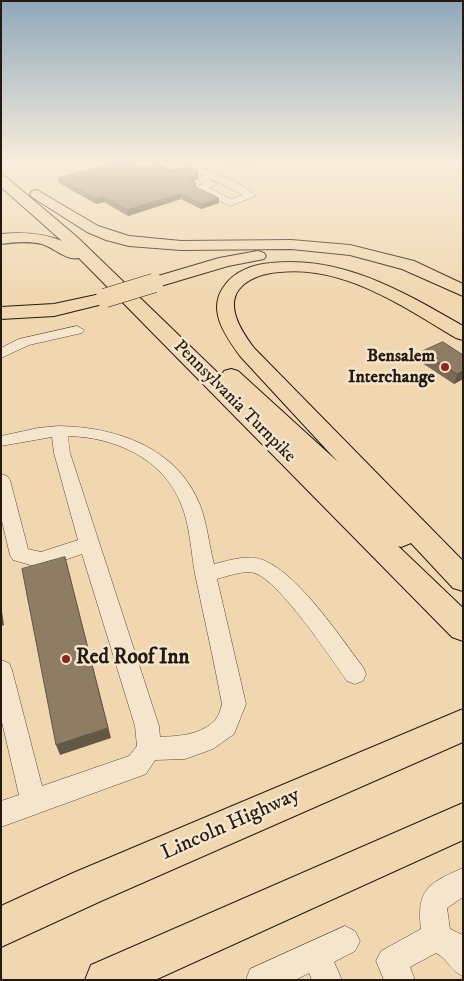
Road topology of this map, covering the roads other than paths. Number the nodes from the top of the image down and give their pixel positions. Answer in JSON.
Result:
{"nodes":[{"id":1,"x":32,"y":207,"type":"edge"},
{"id":2,"x":51,"y":207,"type":"edge"},
{"id":3,"x":58,"y":207,"type":"edge"},
{"id":4,"x":1,"y":239,"type":"edge"},
{"id":5,"x":298,"y":245,"type":"junction"},
{"id":6,"x":151,"y":280,"type":"junction"},
{"id":7,"x":463,"y":291,"type":"edge"},
{"id":8,"x":110,"y":294,"type":"junction"},
{"id":9,"x":1,"y":305,"type":"edge"},
{"id":10,"x":414,"y":306,"type":"junction"},
{"id":11,"x":1,"y":313,"type":"edge"},
{"id":12,"x":77,"y":330,"type":"dead end"},
{"id":13,"x":463,"y":334,"type":"edge"},
{"id":14,"x":1,"y":354,"type":"edge"},
{"id":15,"x":59,"y":431,"type":"junction"},
{"id":16,"x":1,"y":441,"type":"edge"},
{"id":17,"x":1,"y":480,"type":"edge"},
{"id":18,"x":88,"y":544,"type":"junction"},
{"id":19,"x":206,"y":574,"type":"junction"},
{"id":20,"x":463,"y":580,"type":"edge"},
{"id":21,"x":463,"y":595,"type":"edge"},
{"id":22,"x":463,"y":628,"type":"edge"},
{"id":23,"x":1,"y":670,"type":"edge"},
{"id":24,"x":355,"y":674,"type":"dead end"},
{"id":25,"x":463,"y":725,"type":"edge"},
{"id":26,"x":149,"y":749,"type":"junction"},
{"id":27,"x":34,"y":803,"type":"junction"},
{"id":28,"x":1,"y":814,"type":"edge"},
{"id":29,"x":463,"y":821,"type":"edge"},
{"id":30,"x":463,"y":882,"type":"edge"},
{"id":31,"x":1,"y":928,"type":"edge"},
{"id":32,"x":346,"y":941,"type":"dead end"},
{"id":33,"x":455,"y":947,"type":"edge"},
{"id":34,"x":321,"y":967,"type":"edge"},
{"id":35,"x":398,"y":975,"type":"edge"},
{"id":36,"x":106,"y":980,"type":"edge"},
{"id":37,"x":261,"y":980,"type":"edge"}],
"edges":[{"from":1,"to":8,"type":"highway","name":"Pennsylvania Turnpike"},
{"from":2,"to":21,"type":"highway","name":"Pennsylvania Turnpike"},
{"from":3,"to":5,"type":"highway"},
{"from":4,"to":8,"type":"highway"},
{"from":5,"to":6,"type":"highway"},
{"from":5,"to":7,"type":"highway"},
{"from":6,"to":8,"type":"highway","bridge":true},
{"from":6,"to":10,"type":"highway"},
{"from":8,"to":9,"type":"highway"},
{"from":8,"to":11,"type":"highway"},
{"from":8,"to":22,"type":"highway","name":"Pennsylvania Turnpike"},
{"from":10,"to":13,"type":"highway"},
{"from":10,"to":20,"type":"highway"},
{"from":12,"to":14,"type":"lane"},
{"from":15,"to":16,"type":"lane"},
{"from":15,"to":18,"type":"lane"},
{"from":15,"to":19,"type":"lane"},
{"from":17,"to":18,"type":"lane"},
{"from":18,"to":26,"type":"lane"},
{"from":19,"to":24,"type":"lane"},
{"from":19,"to":26,"type":"lane"},
{"from":23,"to":27,"type":"lane"},
{"from":25,"to":31,"type":"highway","name":"Lincoln Highway"},
{"from":26,"to":27,"type":"lane"},
{"from":27,"to":28,"type":"lane"},
{"from":29,"to":36,"type":"highway"},
{"from":30,"to":33,"type":"lane"},
{"from":32,"to":34,"type":"lane"},
{"from":33,"to":35,"type":"lane"},
{"from":34,"to":37,"type":"lane"}]}
